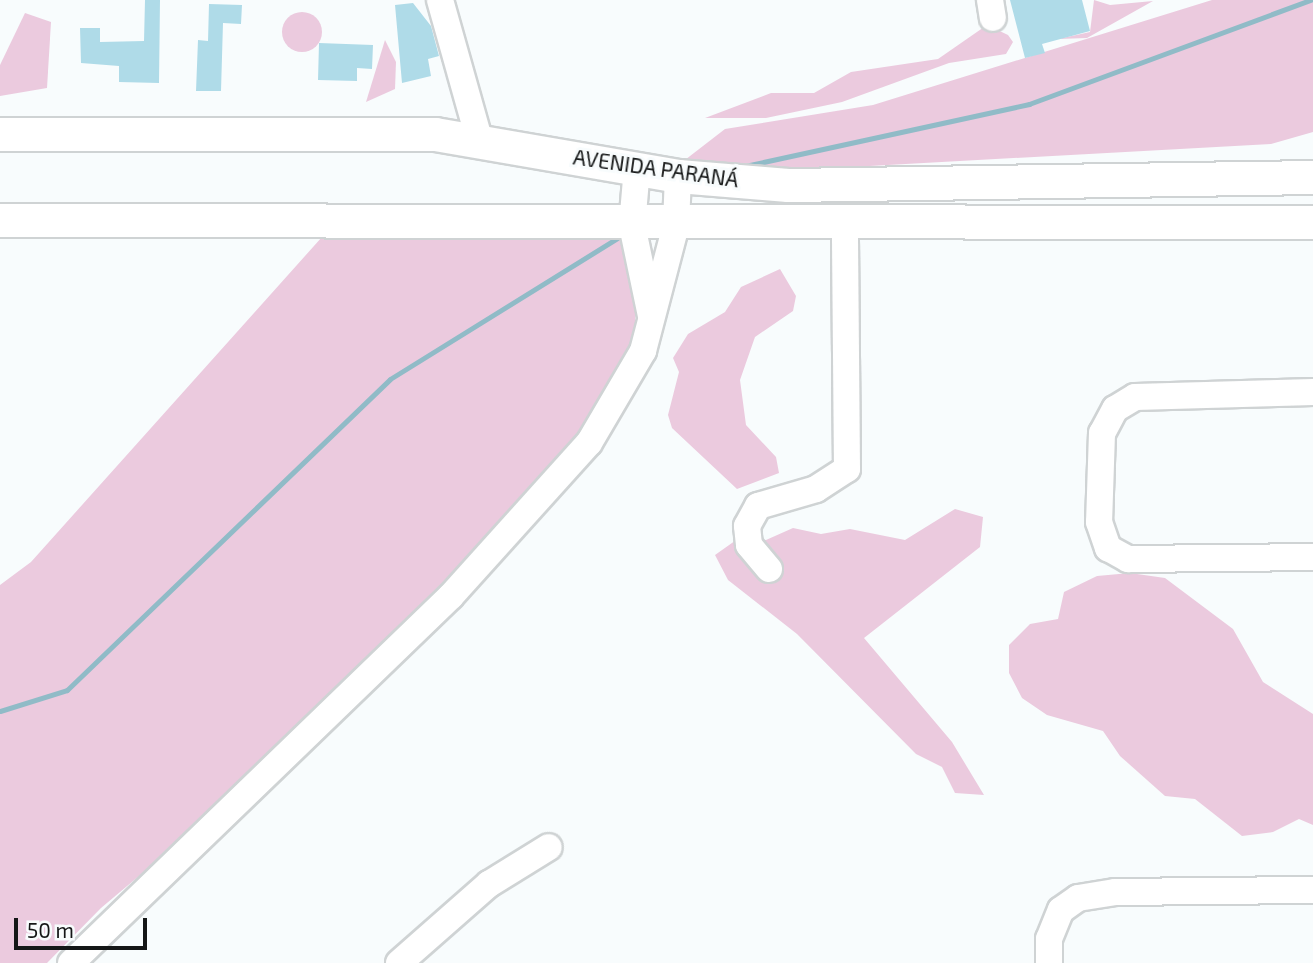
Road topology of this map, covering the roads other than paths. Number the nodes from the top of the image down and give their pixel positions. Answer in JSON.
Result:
{"nodes":[{"id":1,"x":440,"y":0,"type":"edge"},
{"id":2,"x":0,"y":134,"type":"edge"},
{"id":3,"x":479,"y":139,"type":"junction"},
{"id":4,"x":637,"y":168,"type":"junction"},
{"id":5,"x":687,"y":176,"type":"junction"},
{"id":6,"x":1313,"y":177,"type":"edge"},
{"id":7,"x":0,"y":220,"type":"edge"},
{"id":8,"x":1313,"y":222,"type":"edge"},
{"id":9,"x":845,"y":224,"type":"junction"},
{"id":10,"x":632,"y":225,"type":"junction"},
{"id":11,"x":677,"y":225,"type":"junction"},
{"id":12,"x":652,"y":321,"type":"junction"},
{"id":13,"x":1313,"y":392,"type":"edge"},
{"id":14,"x":1313,"y":557,"type":"edge"},
{"id":15,"x":769,"y":569,"type":"dead end"},
{"id":16,"x":549,"y":847,"type":"dead end"},
{"id":17,"x":1313,"y":890,"type":"edge"},
{"id":18,"x":71,"y":963,"type":"edge"},
{"id":19,"x":399,"y":963,"type":"edge"},
{"id":20,"x":1049,"y":963,"type":"edge"}],
"edges":[{"from":1,"to":3,"type":"street"},
{"from":2,"to":3,"type":"main road","name":"AVENIDA PARANÁ"},
{"from":3,"to":4,"type":"main road","name":"AVENIDA PARANÁ"},
{"from":4,"to":5,"type":"main road","name":"AVENIDA PARANÁ"},
{"from":4,"to":10,"type":"street"},
{"from":5,"to":6,"type":"main road","name":"AVENIDA PARANÁ"},
{"from":5,"to":11,"type":"street"},
{"from":7,"to":10,"type":"main road"},
{"from":8,"to":9,"type":"main road"},
{"from":9,"to":11,"type":"main road"},
{"from":9,"to":15,"type":"street"},
{"from":10,"to":11,"type":"main road"},
{"from":10,"to":12,"type":"street"},
{"from":11,"to":12,"type":"street"},
{"from":12,"to":18,"type":"street"},
{"from":13,"to":14,"type":"street"},
{"from":16,"to":19,"type":"street"},
{"from":17,"to":20,"type":"street"}]}
